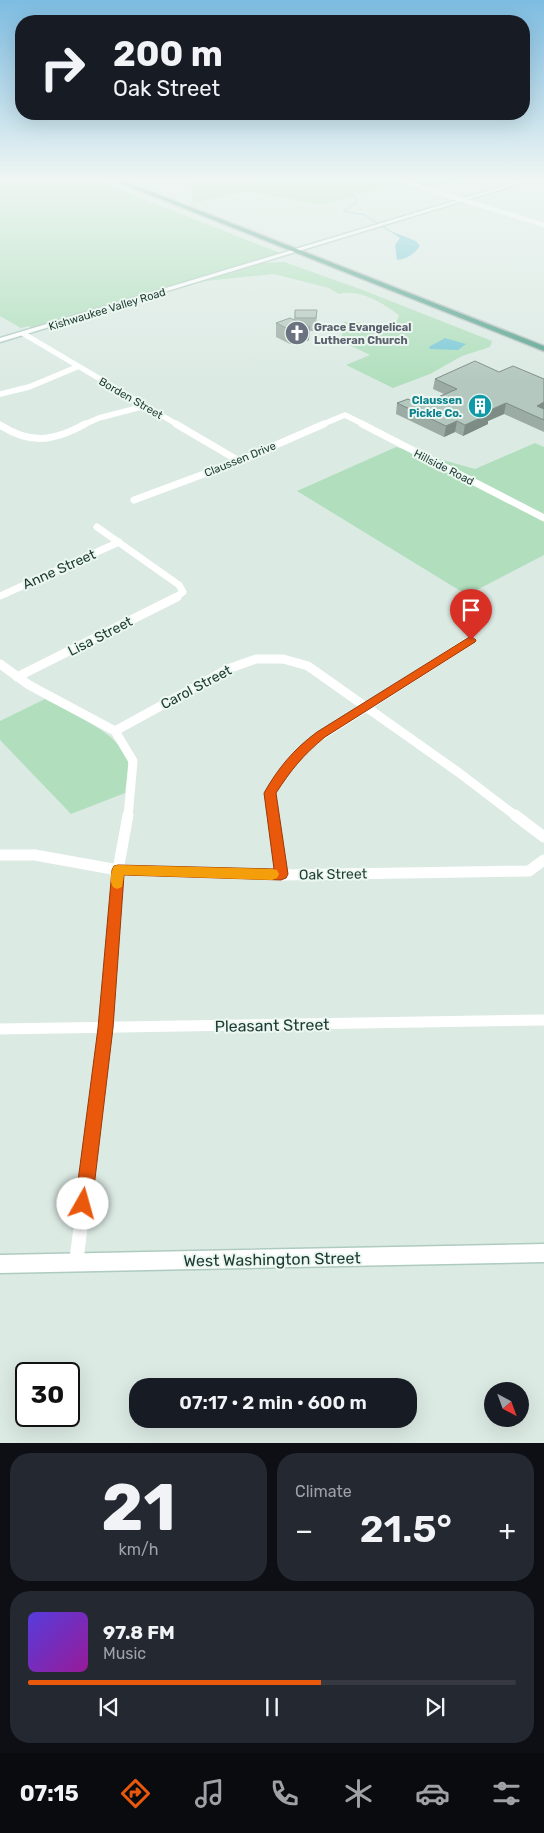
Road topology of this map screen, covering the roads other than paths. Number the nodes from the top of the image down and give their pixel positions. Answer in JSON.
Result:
{"nodes":[{"id":1,"x":283,"y":247,"type":"edge"},
{"id":2,"x":311,"y":247,"type":"edge"},
{"id":3,"x":295,"y":252,"type":"junction"},
{"id":4,"x":24,"y":334,"type":"junction"},
{"id":5,"x":0,"y":340,"type":"edge"},
{"id":6,"x":544,"y":349,"type":"edge"},
{"id":7,"x":77,"y":367,"type":"junction"},
{"id":8,"x":0,"y":394,"type":"edge"},
{"id":9,"x":145,"y":406,"type":"junction"},
{"id":10,"x":345,"y":415,"type":"joint"},
{"id":11,"x":0,"y":425,"type":"edge"},
{"id":12,"x":239,"y":461,"type":"junction"},
{"id":13,"x":134,"y":500,"type":"dead end"},
{"id":14,"x":544,"y":518,"type":"edge"},
{"id":15,"x":97,"y":527,"type":"dead end"},
{"id":16,"x":119,"y":542,"type":"junction"},
{"id":17,"x":0,"y":596,"type":"edge"},
{"id":18,"x":471,"y":640,"type":"dead end"},
{"id":19,"x":0,"y":664,"type":"edge"},
{"id":20,"x":17,"y":677,"type":"junction"},
{"id":21,"x":366,"y":708,"type":"junction"},
{"id":22,"x":115,"y":731,"type":"junction"},
{"id":23,"x":544,"y":837,"type":"edge"},
{"id":24,"x":0,"y":855,"type":"edge"},
{"id":25,"x":544,"y":860,"type":"edge"},
{"id":26,"x":118,"y":870,"type":"junction"},
{"id":27,"x":281,"y":874,"type":"junction"},
{"id":28,"x":544,"y":1020,"type":"edge"},
{"id":29,"x":106,"y":1028,"type":"junction"},
{"id":30,"x":0,"y":1029,"type":"edge"},
{"id":31,"x":544,"y":1253,"type":"edge"},
{"id":32,"x":76,"y":1263,"type":"junction"},
{"id":33,"x":0,"y":1264,"type":"edge"}],
"edges":[{"from":1,"to":3,"type":"main road"},
{"from":2,"to":3,"type":"street","name":"Kishwaukee Valley Road"},
{"from":3,"to":4,"type":"street","name":"Kishwaukee Valley Road"},
{"from":3,"to":6,"type":"main road"},
{"from":4,"to":5,"type":"street","name":"Kishwaukee Valley Road"},
{"from":4,"to":7,"type":"street","name":"Borden Street"},
{"from":7,"to":8,"type":"street"},
{"from":7,"to":9,"type":"street","name":"Borden Street"},
{"from":9,"to":11,"type":"street"},
{"from":9,"to":12,"type":"street","name":"Borden Street"},
{"from":10,"to":12,"type":"street","name":"Claussen Drive"},
{"from":10,"to":14,"type":"street","name":"Hillside Road"},
{"from":12,"to":13,"type":"street","name":"Claussen Drive"},
{"from":15,"to":16,"type":"street"},
{"from":16,"to":17,"type":"street","name":"Anne Street"},
{"from":16,"to":20,"type":"street","name":"Lisa Street"},
{"from":18,"to":21,"type":"street"},
{"from":19,"to":20,"type":"street"},
{"from":20,"to":22,"type":"street"},
{"from":21,"to":22,"type":"street","name":"Carol Street"},
{"from":21,"to":23,"type":"street","name":"Carol Street"},
{"from":21,"to":27,"type":"street"},
{"from":22,"to":26,"type":"street"},
{"from":24,"to":26,"type":"street","name":"Oak Street"},
{"from":25,"to":27,"type":"street","name":"Oak Street"},
{"from":26,"to":27,"type":"street","name":"Oak Street"},
{"from":26,"to":29,"type":"street"},
{"from":28,"to":29,"type":"street","name":"Pleasant Street"},
{"from":29,"to":30,"type":"street","name":"Pleasant Street"},
{"from":29,"to":32,"type":"street"},
{"from":31,"to":32,"type":"street","name":"West Washington Street"},
{"from":32,"to":33,"type":"street","name":"West Washington Street"}]}
